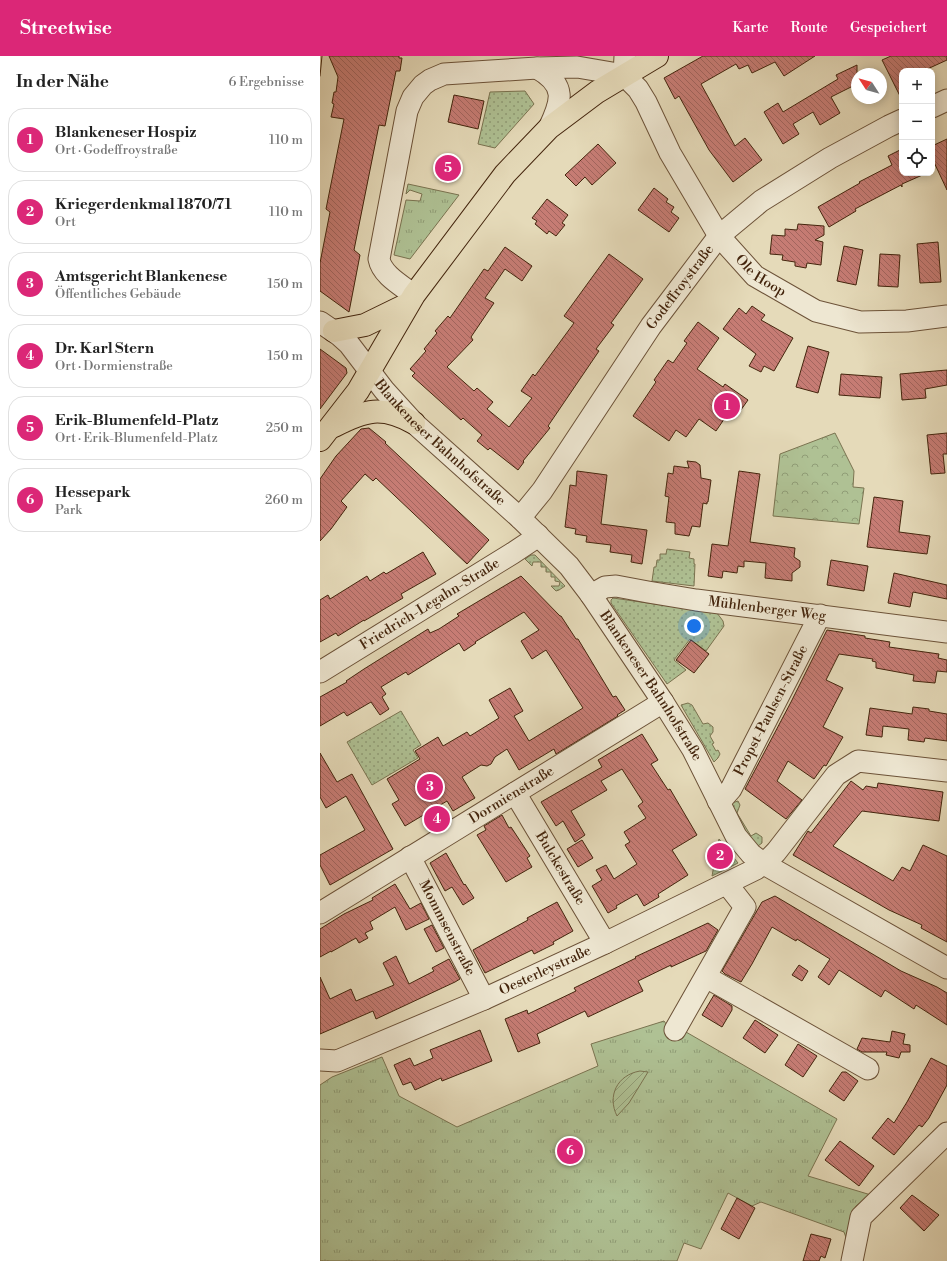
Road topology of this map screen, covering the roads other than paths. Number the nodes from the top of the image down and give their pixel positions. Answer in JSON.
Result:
{"nodes":[{"id":1,"x":656,"y":56,"type":"edge"},
{"id":2,"x":624,"y":66,"type":"edge"},
{"id":3,"x":537,"y":68,"type":"junction"},
{"id":4,"x":947,"y":100,"type":"edge"},
{"id":5,"x":935,"y":106,"type":"edge"},
{"id":6,"x":899,"y":121,"type":"edge"},
{"id":7,"x":549,"y":128,"type":"junction"},
{"id":8,"x":719,"y":236,"type":"junction"},
{"id":9,"x":411,"y":300,"type":"junction"},
{"id":10,"x":947,"y":316,"type":"edge"},
{"id":11,"x":327,"y":326,"type":"edge"},
{"id":12,"x":370,"y":372,"type":"junction"},
{"id":13,"x":414,"y":423,"type":"junction"},
{"id":14,"x":324,"y":434,"type":"edge"},
{"id":15,"x":520,"y":518,"type":"junction"},
{"id":16,"x":538,"y":535,"type":"junction"},
{"id":17,"x":591,"y":595,"type":"junction"},
{"id":18,"x":820,"y":615,"type":"junction"},
{"id":19,"x":947,"y":632,"type":"edge"},
{"id":20,"x":320,"y":672,"type":"edge"},
{"id":21,"x":663,"y":702,"type":"junction"},
{"id":22,"x":947,"y":771,"type":"edge"},
{"id":23,"x":515,"y":793,"type":"junction"},
{"id":24,"x":718,"y":801,"type":"junction"},
{"id":25,"x":410,"y":857,"type":"junction"},
{"id":26,"x":764,"y":864,"type":"junction"},
{"id":27,"x":728,"y":884,"type":"junction"},
{"id":28,"x":320,"y":913,"type":"edge"},
{"id":29,"x":605,"y":943,"type":"junction"},
{"id":30,"x":947,"y":968,"type":"edge"},
{"id":31,"x":706,"y":977,"type":"junction"},
{"id":32,"x":484,"y":999,"type":"junction"},
{"id":33,"x":675,"y":1030,"type":"dead end"},
{"id":34,"x":320,"y":1060,"type":"edge"},
{"id":35,"x":868,"y":1069,"type":"dead end"},
{"id":36,"x":947,"y":1133,"type":"edge"},
{"id":37,"x":852,"y":1261,"type":"edge"}],
"edges":[{"from":1,"to":2,"type":"main road"},
{"from":2,"to":3,"type":"street"},
{"from":2,"to":7,"type":"main road"},
{"from":2,"to":8,"type":"street","name":"Ole Hoop"},
{"from":3,"to":7,"type":"street"},
{"from":3,"to":9,"type":"street"},
{"from":4,"to":5,"type":"street"},
{"from":6,"to":8,"type":"street","name":"Godeffroystraße"},
{"from":7,"to":9,"type":"main road"},
{"from":8,"to":10,"type":"street","name":"Ole Hoop"},
{"from":8,"to":15,"type":"street","name":"Godeffroystraße"},
{"from":9,"to":11,"type":"main road"},
{"from":9,"to":12,"type":"main road"},
{"from":11,"to":12,"type":"street","name":"Blankeneser Bahnhofstraße"},
{"from":12,"to":13,"type":"street","name":"Blankeneser Bahnhofstraße"},
{"from":12,"to":14,"type":"main road"},
{"from":13,"to":14,"type":"main road"},
{"from":13,"to":15,"type":"street","name":"Blankeneser Bahnhofstraße"},
{"from":15,"to":16,"type":"street","name":"Blankeneser Bahnhofstraße"},
{"from":16,"to":17,"type":"street","name":"Blankeneser Bahnhofstraße"},
{"from":16,"to":20,"type":"street","name":"Friedrich-Legahn-Straße"},
{"from":17,"to":18,"type":"street","name":"Mühlenberger Weg"},
{"from":17,"to":21,"type":"street","name":"Blankeneser Bahnhofstraße"},
{"from":18,"to":19,"type":"street","name":"Mühlenberger Weg"},
{"from":18,"to":24,"type":"street","name":"Propst-Paulsen-Straße"},
{"from":21,"to":23,"type":"street","name":"Dormienstraße"},
{"from":21,"to":24,"type":"street","name":"Blankeneser Bahnhofstraße"},
{"from":22,"to":26,"type":"street","name":"Oesterleystraße"},
{"from":23,"to":25,"type":"street","name":"Dormienstraße"},
{"from":23,"to":29,"type":"street","name":"Bulckestraße"},
{"from":24,"to":26,"type":"street","name":"Blankeneser Bahnhofstraße"},
{"from":25,"to":28,"type":"street","name":"Dormienstraße"},
{"from":25,"to":32,"type":"street","name":"Mommsenstraße"},
{"from":26,"to":27,"type":"street","name":"Oesterleystraße"},
{"from":26,"to":30,"type":"street","name":"Blankeneser Bahnhofstraße"},
{"from":27,"to":29,"type":"street","name":"Oesterleystraße"},
{"from":27,"to":31,"type":"street"},
{"from":29,"to":32,"type":"street","name":"Oesterleystraße"},
{"from":31,"to":33,"type":"street"},
{"from":31,"to":35,"type":"street"},
{"from":32,"to":34,"type":"street","name":"Oesterleystraße"},
{"from":36,"to":37,"type":"street"}]}
